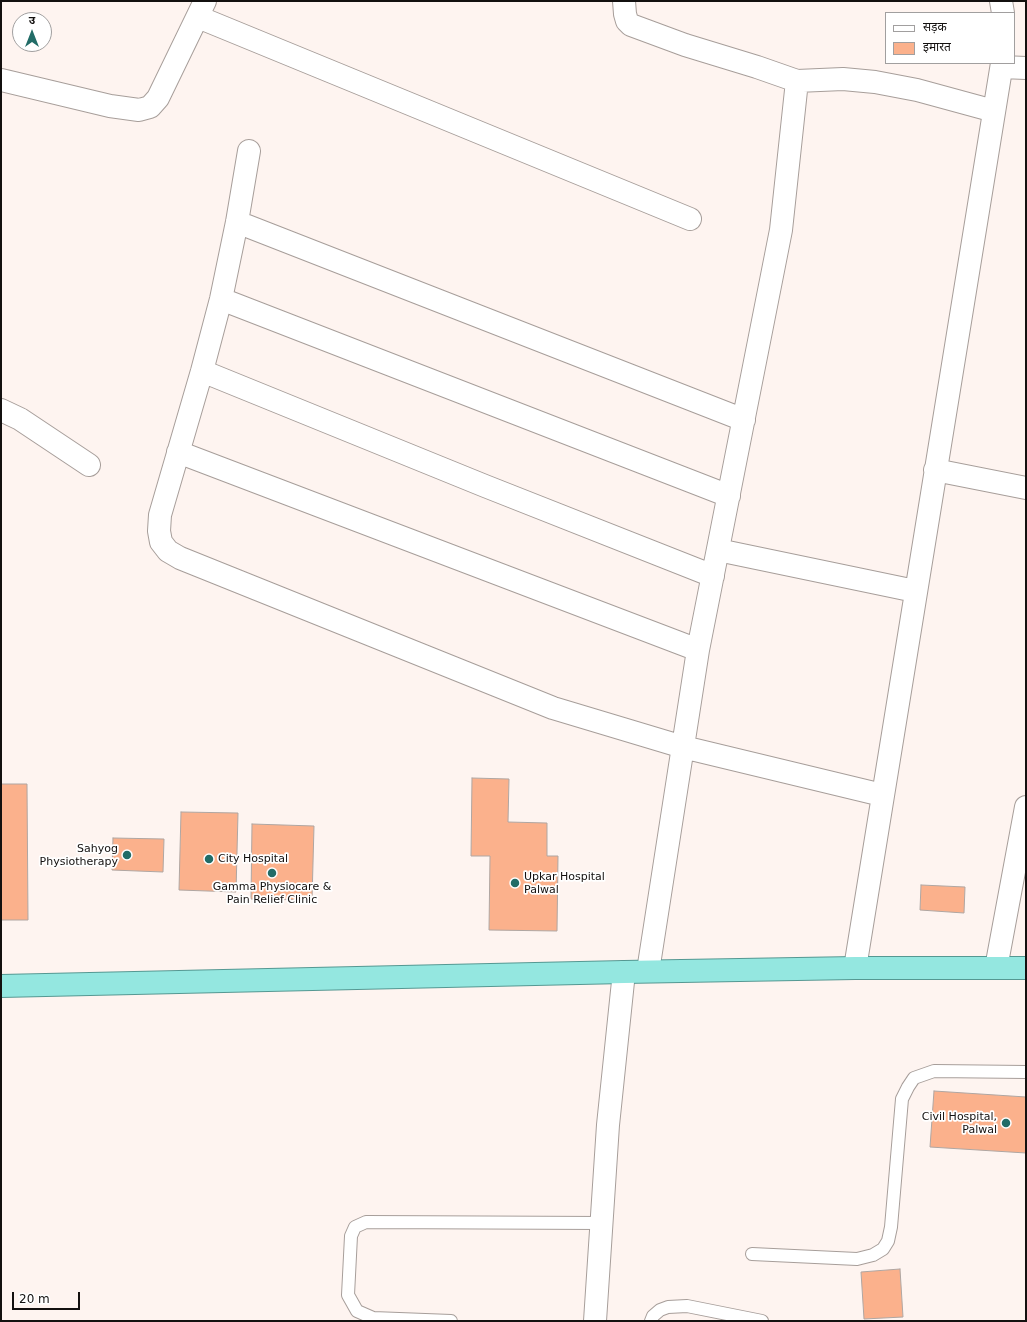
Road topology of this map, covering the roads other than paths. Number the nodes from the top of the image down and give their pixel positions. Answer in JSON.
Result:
{"nodes":[{"id":1,"x":624,"y":1,"type":"edge"},
{"id":2,"x":1001,"y":1,"type":"edge"},
{"id":3,"x":202,"y":9,"type":"edge"},
{"id":4,"x":1003,"y":12,"type":"edge"},
{"id":5,"x":1002,"y":65,"type":"edge"},
{"id":6,"x":1026,"y":68,"type":"edge"},
{"id":7,"x":1,"y":80,"type":"edge"},
{"id":8,"x":798,"y":81,"type":"junction"},
{"id":9,"x":994,"y":111,"type":"junction"},
{"id":10,"x":249,"y":150,"type":"dead end"},
{"id":11,"x":690,"y":219,"type":"dead end"},
{"id":12,"x":237,"y":222,"type":"junction"},
{"id":13,"x":220,"y":299,"type":"junction"},
{"id":14,"x":202,"y":370,"type":"junction"},
{"id":15,"x":1,"y":410,"type":"edge"},
{"id":16,"x":744,"y":420,"type":"junction"},
{"id":17,"x":178,"y":452,"type":"junction"},
{"id":18,"x":89,"y":465,"type":"dead end"},
{"id":19,"x":935,"y":470,"type":"junction"},
{"id":20,"x":1026,"y":488,"type":"edge"},
{"id":21,"x":729,"y":496,"type":"junction"},
{"id":22,"x":718,"y":550,"type":"junction"},
{"id":23,"x":712,"y":576,"type":"junction"},
{"id":24,"x":915,"y":591,"type":"junction"},
{"id":25,"x":698,"y":650,"type":"junction"},
{"id":26,"x":683,"y":747,"type":"junction"},
{"id":27,"x":882,"y":795,"type":"junction"},
{"id":28,"x":1026,"y":807,"type":"edge"},
{"id":29,"x":854,"y":968,"type":"junction"},
{"id":30,"x":996,"y":968,"type":"junction"},
{"id":31,"x":1026,"y":968,"type":"edge"},
{"id":32,"x":648,"y":971,"type":"junction"},
{"id":33,"x":624,"y":972,"type":"junction"},
{"id":34,"x":1,"y":986,"type":"edge"},
{"id":35,"x":1026,"y":1072,"type":"edge"},
{"id":36,"x":602,"y":1223,"type":"junction"},
{"id":37,"x":752,"y":1254,"type":"dead end"},
{"id":38,"x":451,"y":1321,"type":"edge"},
{"id":39,"x":595,"y":1321,"type":"edge"},
{"id":40,"x":652,"y":1321,"type":"edge"},
{"id":41,"x":762,"y":1321,"type":"edge"}],
"edges":[{"from":1,"to":8,"type":"street"},
{"from":2,"to":4,"type":"street"},
{"from":3,"to":7,"type":"street"},
{"from":3,"to":11,"type":"street"},
{"from":5,"to":6,"type":"street"},
{"from":5,"to":9,"type":"street"},
{"from":8,"to":9,"type":"street"},
{"from":8,"to":16,"type":"street"},
{"from":9,"to":19,"type":"street"},
{"from":10,"to":12,"type":"street"},
{"from":12,"to":13,"type":"street"},
{"from":12,"to":16,"type":"street"},
{"from":13,"to":14,"type":"street"},
{"from":13,"to":21,"type":"street"},
{"from":14,"to":17,"type":"street"},
{"from":14,"to":23,"type":"street"},
{"from":15,"to":18,"type":"street"},
{"from":16,"to":21,"type":"street"},
{"from":17,"to":25,"type":"street"},
{"from":17,"to":26,"type":"street"},
{"from":19,"to":20,"type":"street"},
{"from":19,"to":24,"type":"street"},
{"from":21,"to":22,"type":"street"},
{"from":22,"to":23,"type":"street"},
{"from":22,"to":24,"type":"street"},
{"from":23,"to":25,"type":"street"},
{"from":24,"to":27,"type":"street"},
{"from":25,"to":26,"type":"street"},
{"from":26,"to":27,"type":"street"},
{"from":26,"to":32,"type":"street"},
{"from":27,"to":29,"type":"street"},
{"from":28,"to":30,"type":"street"},
{"from":29,"to":30,"type":"highway"},
{"from":29,"to":32,"type":"highway"},
{"from":30,"to":31,"type":"highway"},
{"from":32,"to":33,"type":"highway"},
{"from":33,"to":34,"type":"highway"},
{"from":33,"to":36,"type":"street"},
{"from":35,"to":37,"type":"lane"},
{"from":36,"to":38,"type":"lane"},
{"from":36,"to":39,"type":"street"},
{"from":40,"to":41,"type":"lane"}]}
